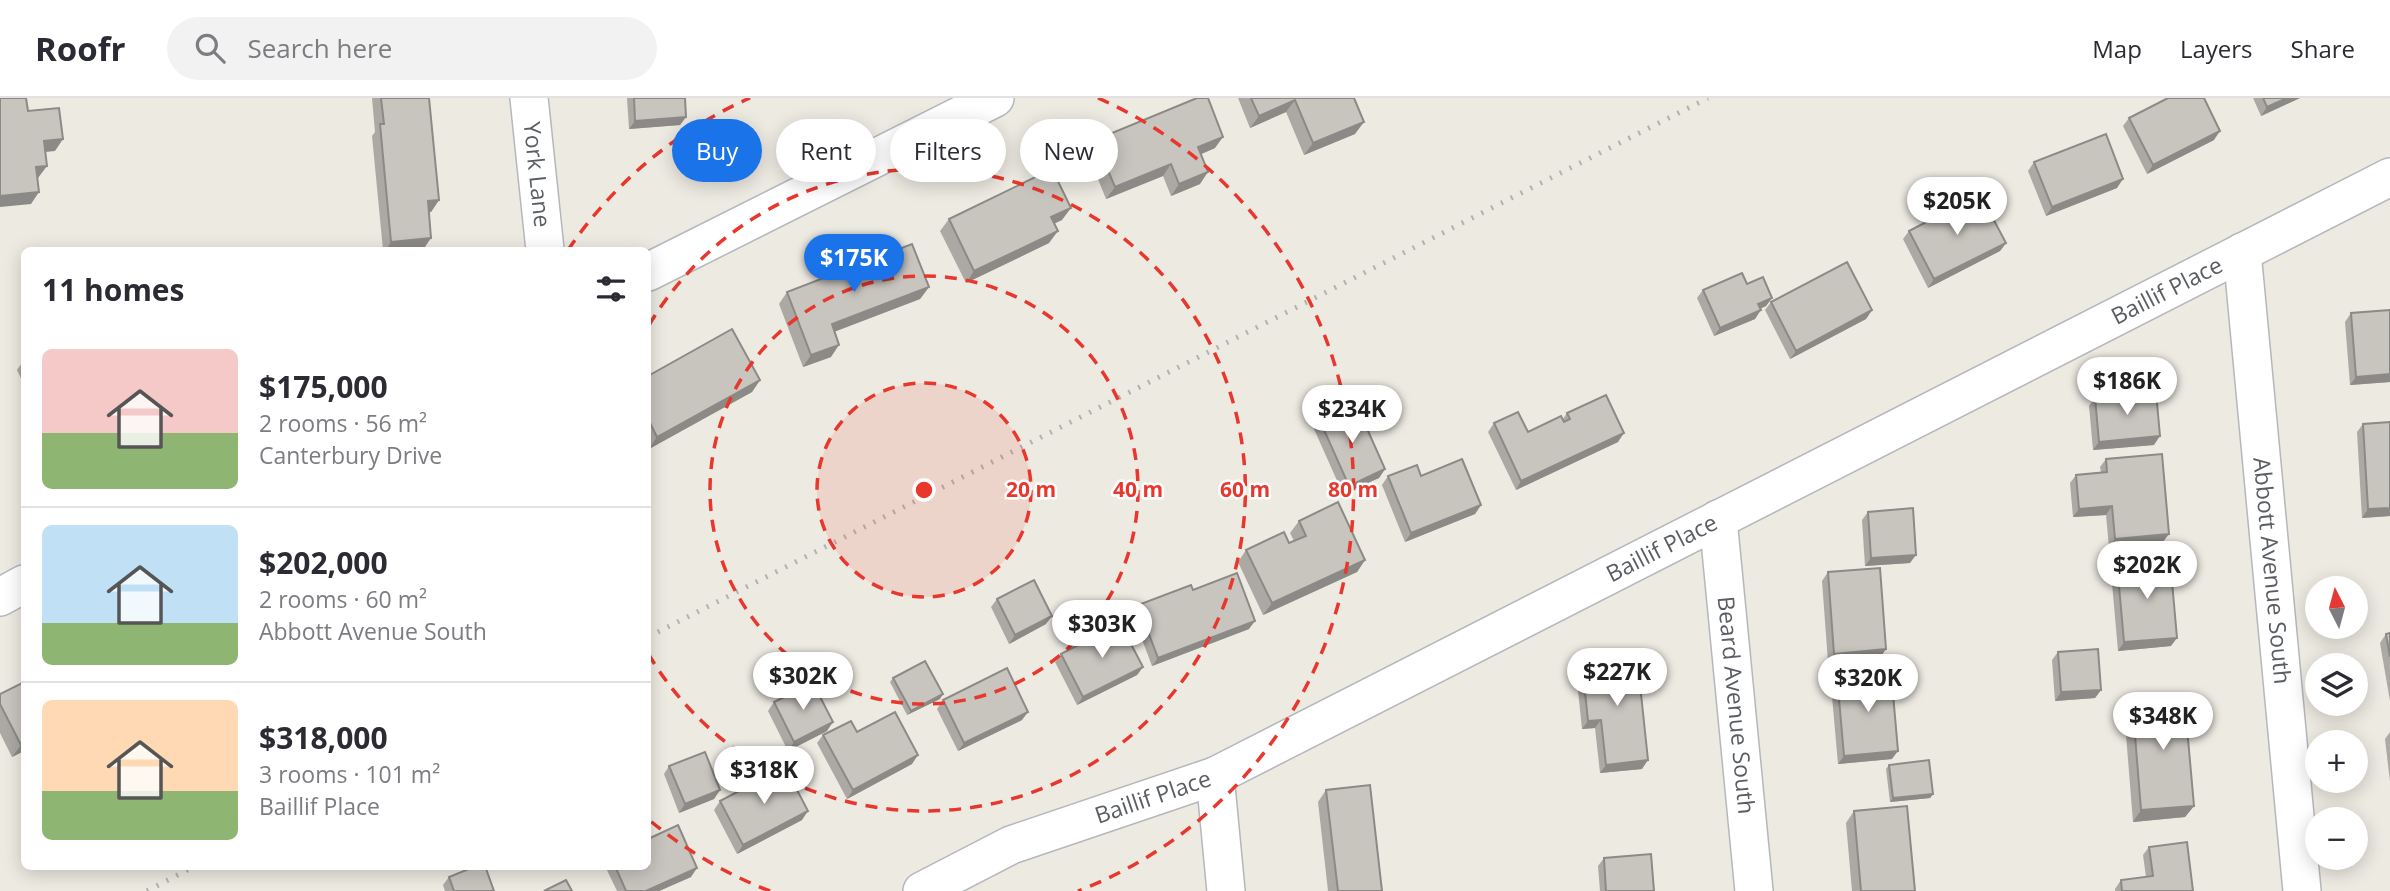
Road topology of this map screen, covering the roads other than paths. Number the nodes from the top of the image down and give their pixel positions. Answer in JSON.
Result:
{"nodes":[{"id":1,"x":529,"y":98,"type":"edge"},
{"id":2,"x":995,"y":98,"type":"edge"},
{"id":3,"x":2390,"y":177,"type":"edge"},
{"id":4,"x":545,"y":247,"type":"edge"},
{"id":5,"x":2242,"y":252,"type":"junction"},
{"id":6,"x":651,"y":270,"type":"edge"},
{"id":7,"x":1718,"y":519,"type":"junction"},
{"id":8,"x":1215,"y":776,"type":"junction"},
{"id":9,"x":922,"y":891,"type":"edge"},
{"id":10,"x":1226,"y":891,"type":"edge"},
{"id":11,"x":1754,"y":891,"type":"edge"},
{"id":12,"x":2302,"y":891,"type":"edge"}],
"edges":[{"from":1,"to":4,"type":"street","name":"York Lane"},
{"from":2,"to":6,"type":"street"},
{"from":3,"to":5,"type":"street","name":"Baillif Place"},
{"from":5,"to":7,"type":"street","name":"Baillif Place"},
{"from":5,"to":12,"type":"street","name":"Abbott Avenue South"},
{"from":7,"to":8,"type":"street","name":"Baillif Place"},
{"from":7,"to":11,"type":"street","name":"Beard Avenue South"},
{"from":8,"to":9,"type":"street","name":"Baillif Place"},
{"from":8,"to":10,"type":"street"}]}
